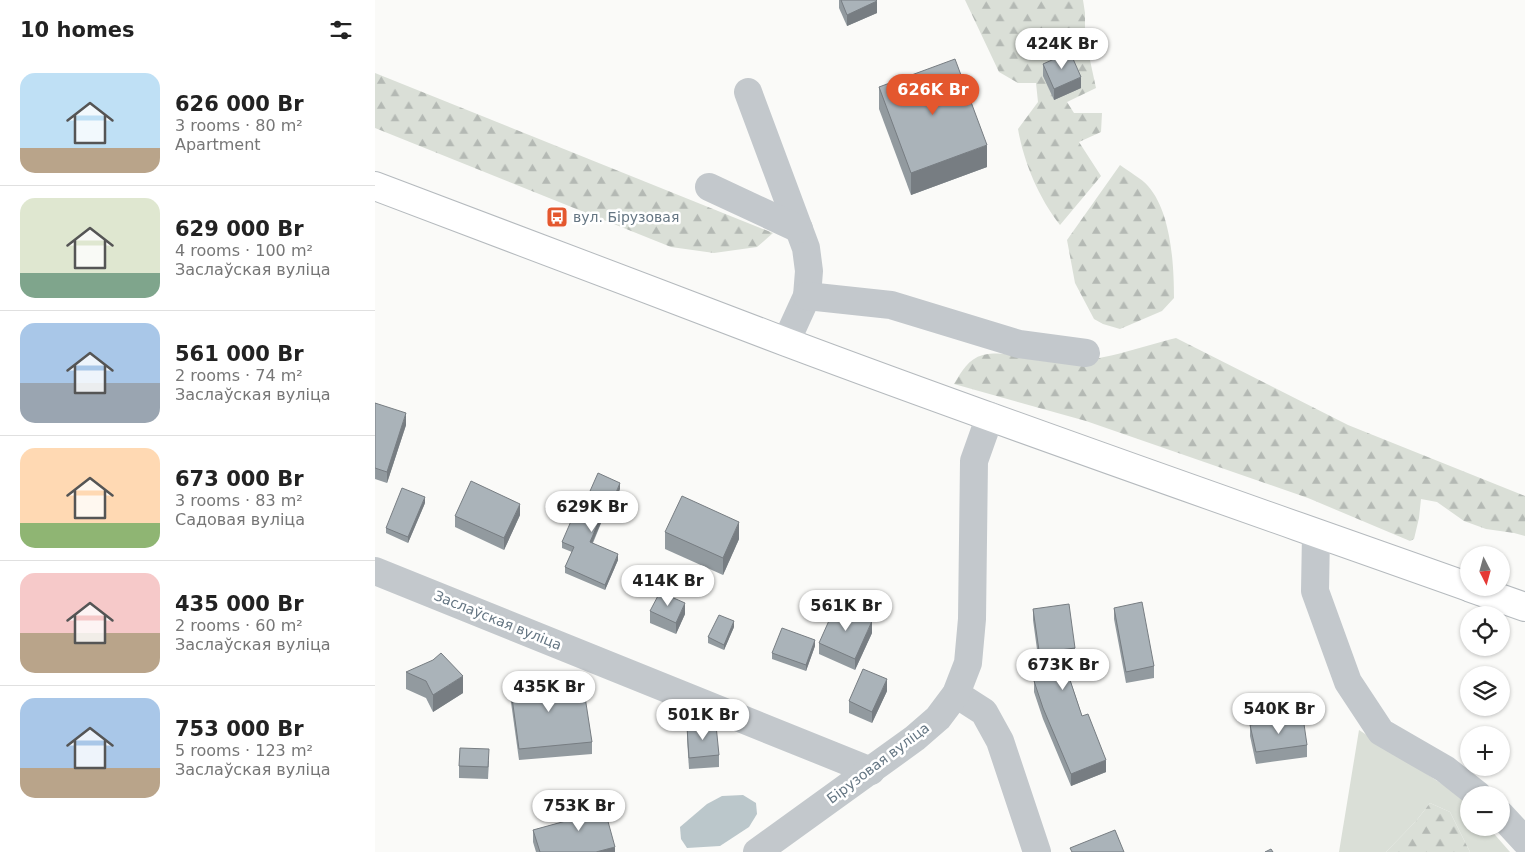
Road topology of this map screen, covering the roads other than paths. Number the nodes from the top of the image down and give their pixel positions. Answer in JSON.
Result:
{"nodes":[{"id":1,"x":748,"y":92,"type":"dead end"},
{"id":2,"x":375,"y":186,"type":"edge"},
{"id":3,"x":709,"y":186,"type":"dead end"},
{"id":4,"x":799,"y":229,"type":"junction"},
{"id":5,"x":807,"y":296,"type":"junction"},
{"id":6,"x":786,"y":342,"type":"junction"},
{"id":7,"x":1086,"y":353,"type":"dead end"},
{"id":8,"x":990,"y":416,"type":"junction"},
{"id":9,"x":1317,"y":534,"type":"junction"},
{"id":10,"x":375,"y":571,"type":"edge"},
{"id":11,"x":1460,"y":584,"type":"edge"},
{"id":12,"x":1495,"y":596,"type":"edge"},
{"id":13,"x":1525,"y":607,"type":"edge"},
{"id":14,"x":956,"y":694,"type":"junction"},
{"id":15,"x":871,"y":771,"type":"junction"},
{"id":16,"x":1467,"y":786,"type":"edge"},
{"id":17,"x":1510,"y":825,"type":"edge"},
{"id":18,"x":1525,"y":841,"type":"edge"},
{"id":19,"x":757,"y":852,"type":"edge"},
{"id":20,"x":1037,"y":852,"type":"edge"}],
"edges":[{"from":1,"to":4,"type":"street"},
{"from":2,"to":6,"type":"main road"},
{"from":3,"to":4,"type":"street"},
{"from":4,"to":5,"type":"street"},
{"from":5,"to":6,"type":"street"},
{"from":5,"to":7,"type":"street"},
{"from":6,"to":8,"type":"main road"},
{"from":8,"to":9,"type":"main road"},
{"from":8,"to":14,"type":"street","name":"Бірузовая вуліца"},
{"from":9,"to":11,"type":"main road"},
{"from":9,"to":16,"type":"street"},
{"from":10,"to":15,"type":"street","name":"Заслаўская вуліца"},
{"from":12,"to":13,"type":"main road"},
{"from":14,"to":15,"type":"street","name":"Бірузовая вуліца"},
{"from":14,"to":20,"type":"street"},
{"from":15,"to":19,"type":"street","name":"Бірузовая вуліца"},
{"from":17,"to":18,"type":"street"}]}
